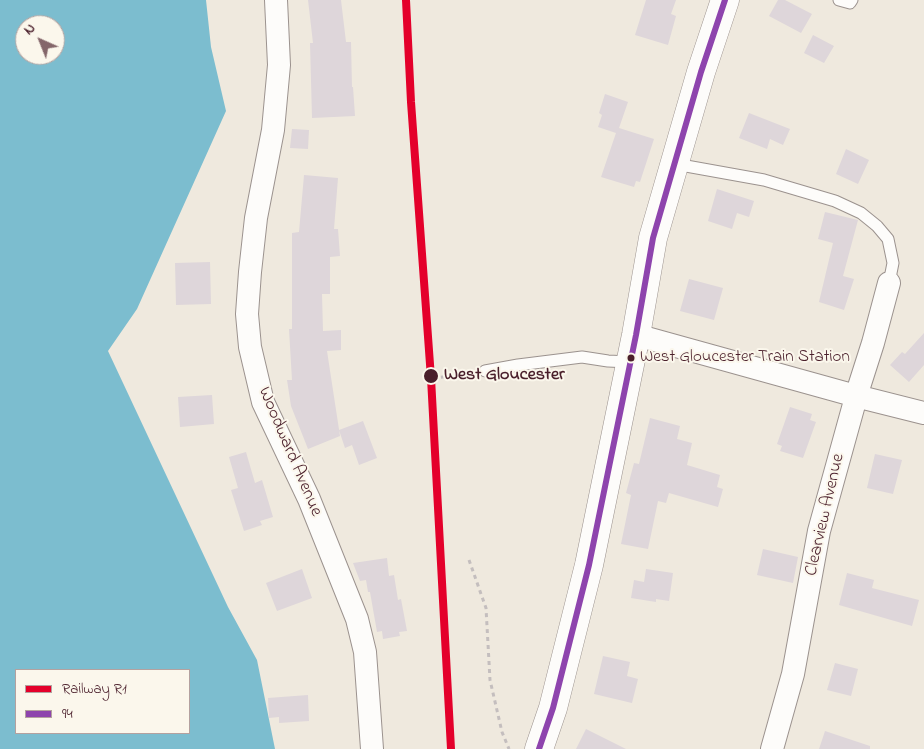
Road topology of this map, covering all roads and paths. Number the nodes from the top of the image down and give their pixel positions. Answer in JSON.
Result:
{"nodes":[{"id":1,"x":276,"y":0,"type":"edge"},
{"id":2,"x":725,"y":0,"type":"edge"},
{"id":3,"x":839,"y":0,"type":"edge"},
{"id":4,"x":852,"y":0,"type":"edge"},
{"id":5,"x":675,"y":164,"type":"junction"},
{"id":6,"x":889,"y":283,"type":"joint"},
{"id":7,"x":636,"y":335,"type":"junction"},
{"id":8,"x":629,"y":362,"type":"junction"},
{"id":9,"x":485,"y":371,"type":"dead end"},
{"id":10,"x":451,"y":376,"type":"dead end"},
{"id":11,"x":425,"y":379,"type":"dead end"},
{"id":12,"x":856,"y":396,"type":"junction"},
{"id":13,"x":924,"y":413,"type":"edge"},
{"id":14,"x":469,"y":560,"type":"dead end"},
{"id":15,"x":372,"y":749,"type":"edge"},
{"id":16,"x":509,"y":749,"type":"edge"},
{"id":17,"x":539,"y":749,"type":"edge"},
{"id":18,"x":772,"y":749,"type":"edge"}],
"edges":[{"from":1,"to":15,"type":"street","name":"Woodward Avenue"},
{"from":2,"to":5,"type":"street"},
{"from":3,"to":4,"type":"lane"},
{"from":5,"to":6,"type":"lane"},
{"from":5,"to":7,"type":"street"},
{"from":6,"to":12,"type":"street","name":"Clearview Avenue"},
{"from":7,"to":8,"type":"street"},
{"from":7,"to":12,"type":"street"},
{"from":8,"to":9,"type":"lane"},
{"from":8,"to":17,"type":"street"},
{"from":10,"to":11,"type":"path"},
{"from":12,"to":13,"type":"street"},
{"from":12,"to":18,"type":"street","name":"Clearview Avenue"},
{"from":14,"to":16,"type":"path"}]}
